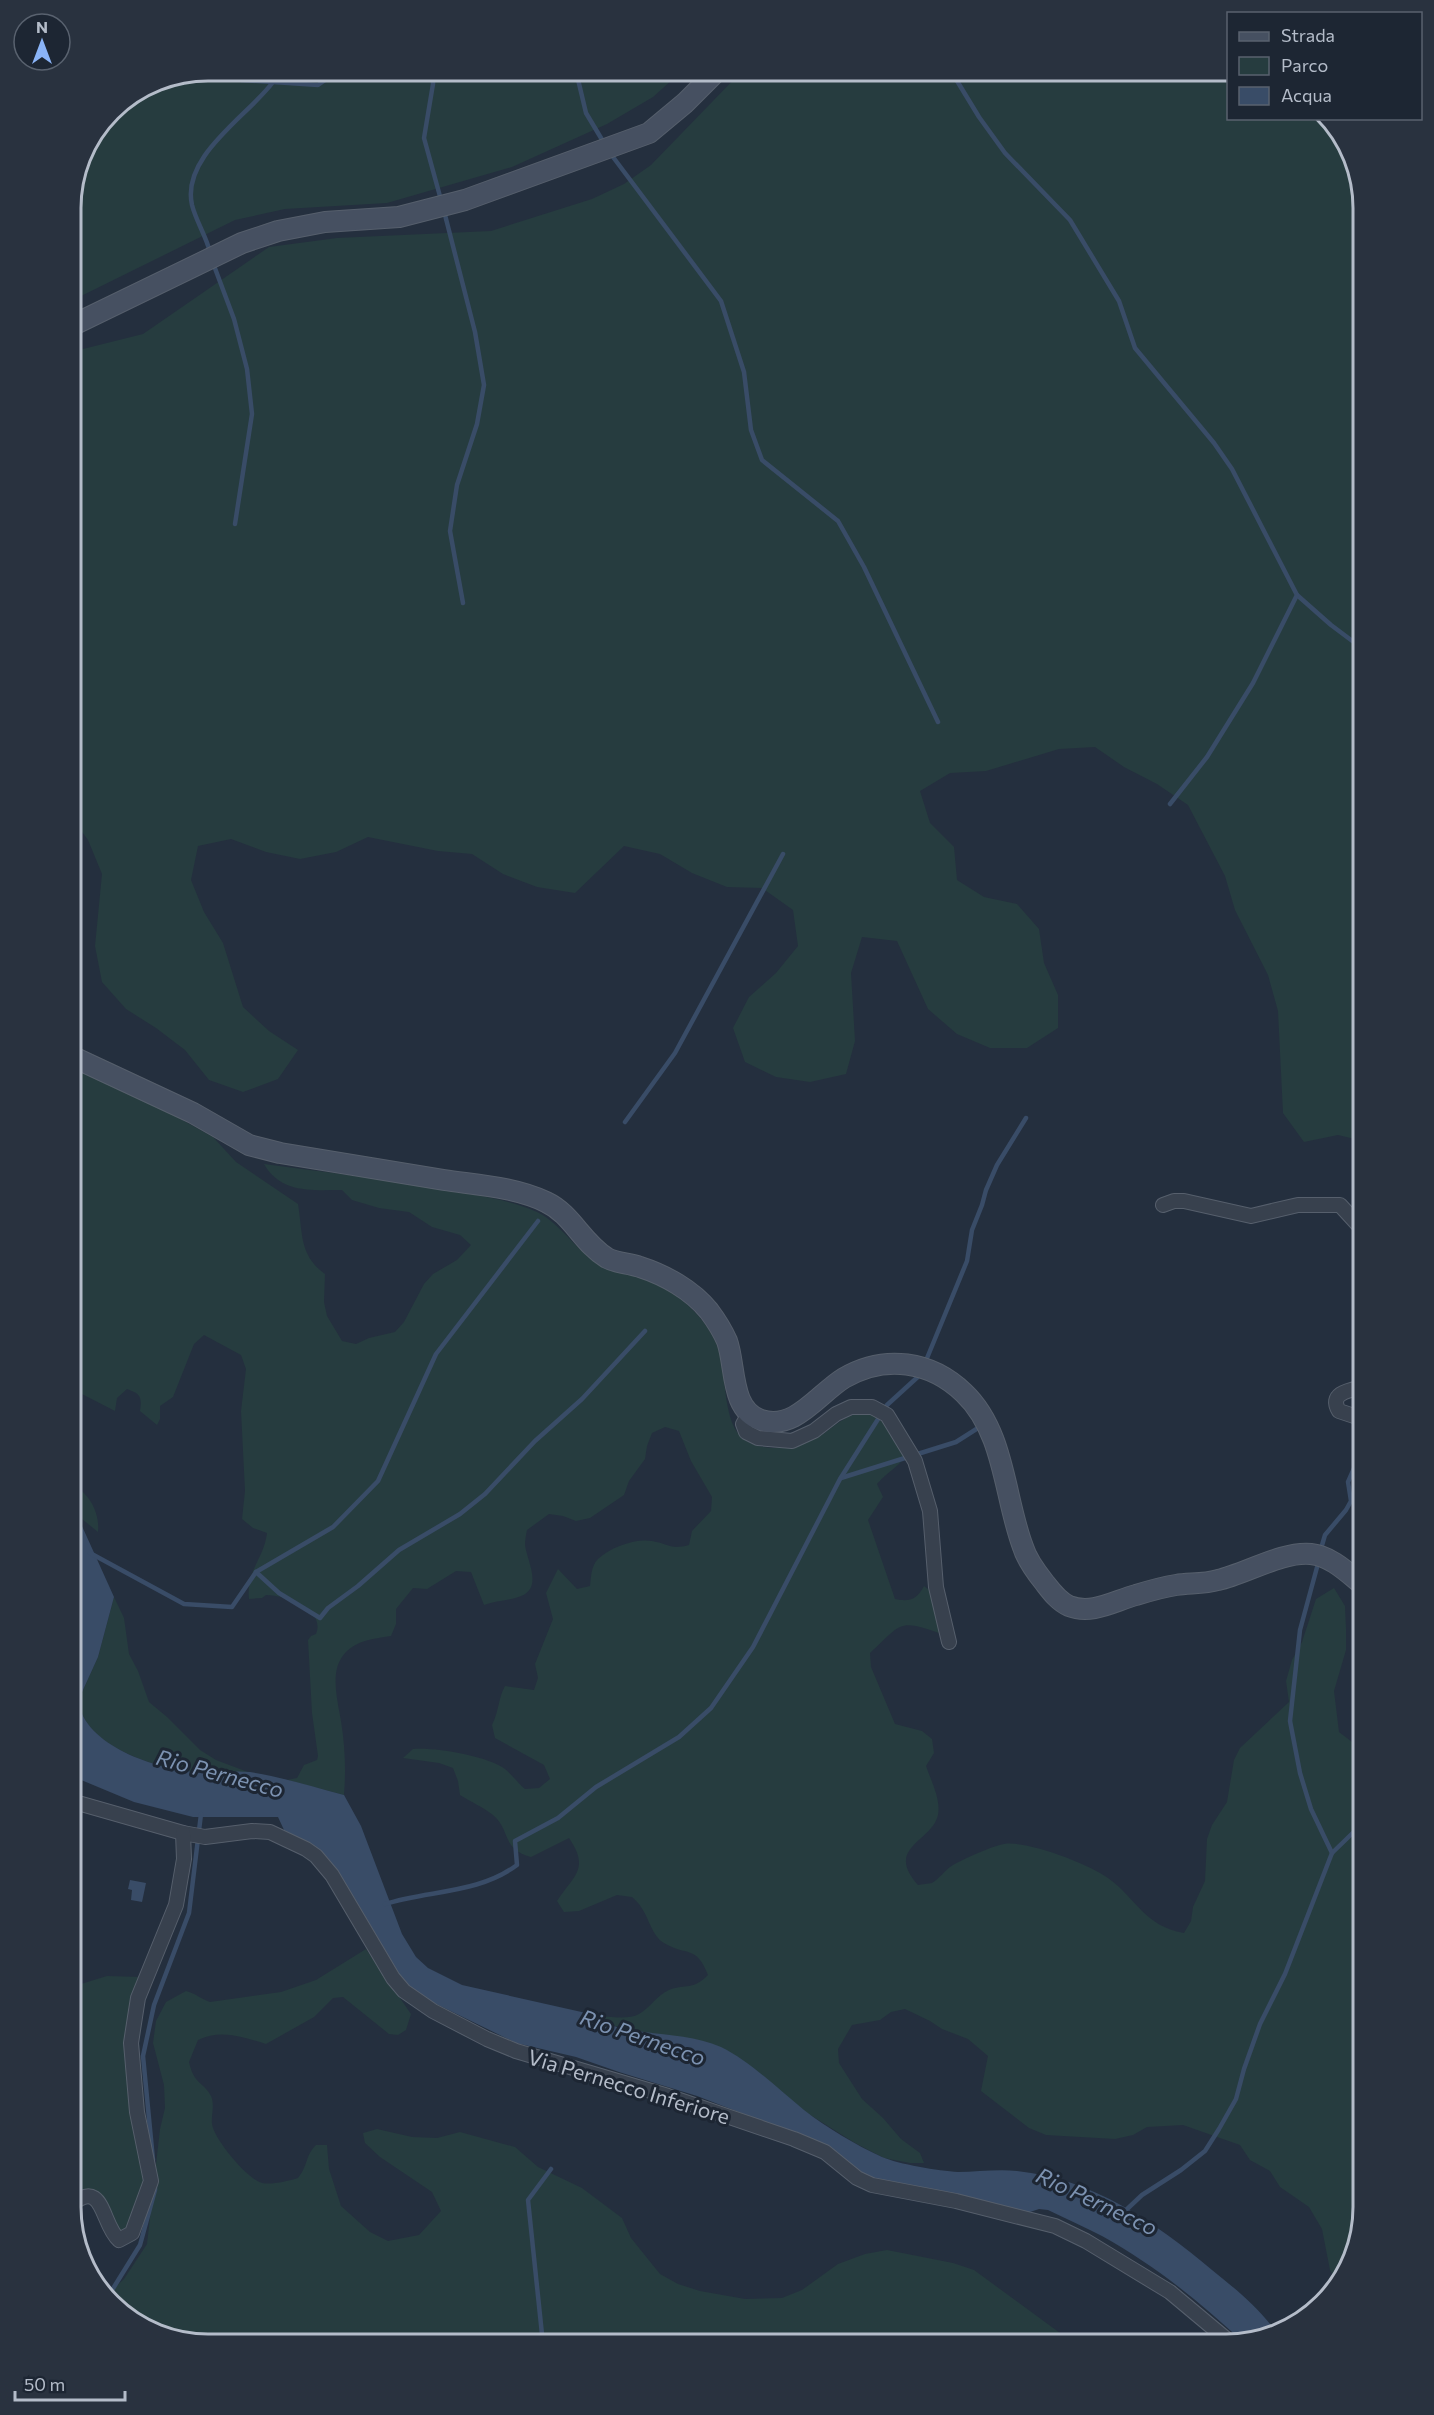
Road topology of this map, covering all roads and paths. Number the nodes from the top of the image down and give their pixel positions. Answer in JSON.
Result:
{"nodes":[{"id":1,"x":707,"y":81,"type":"edge"},
{"id":2,"x":81,"y":321,"type":"edge"},
{"id":3,"x":81,"y":1061,"type":"edge"},
{"id":4,"x":1163,"y":1205,"type":"dead end"},
{"id":5,"x":1353,"y":1219,"type":"edge"},
{"id":6,"x":1353,"y":1390,"type":"edge"},
{"id":7,"x":749,"y":1414,"type":"junction"},
{"id":8,"x":1353,"y":1415,"type":"edge"},
{"id":9,"x":1353,"y":1578,"type":"edge"},
{"id":10,"x":949,"y":1642,"type":"dead end"},
{"id":11,"x":81,"y":1804,"type":"edge"},
{"id":12,"x":194,"y":1835,"type":"junction"},
{"id":13,"x":81,"y":2197,"type":"edge"},
{"id":14,"x":1220,"y":2334,"type":"edge"}],
"edges":[{"from":1,"to":2,"type":"main road"},
{"from":3,"to":7,"type":"main road"},
{"from":4,"to":5,"type":"street"},
{"from":6,"to":8,"type":"street"},
{"from":7,"to":9,"type":"main road"},
{"from":7,"to":10,"type":"street"},
{"from":11,"to":12,"type":"street","name":"Via Pernecco Inferiore"},
{"from":12,"to":13,"type":"street"},
{"from":12,"to":14,"type":"street","name":"Via Pernecco Inferiore"}]}
